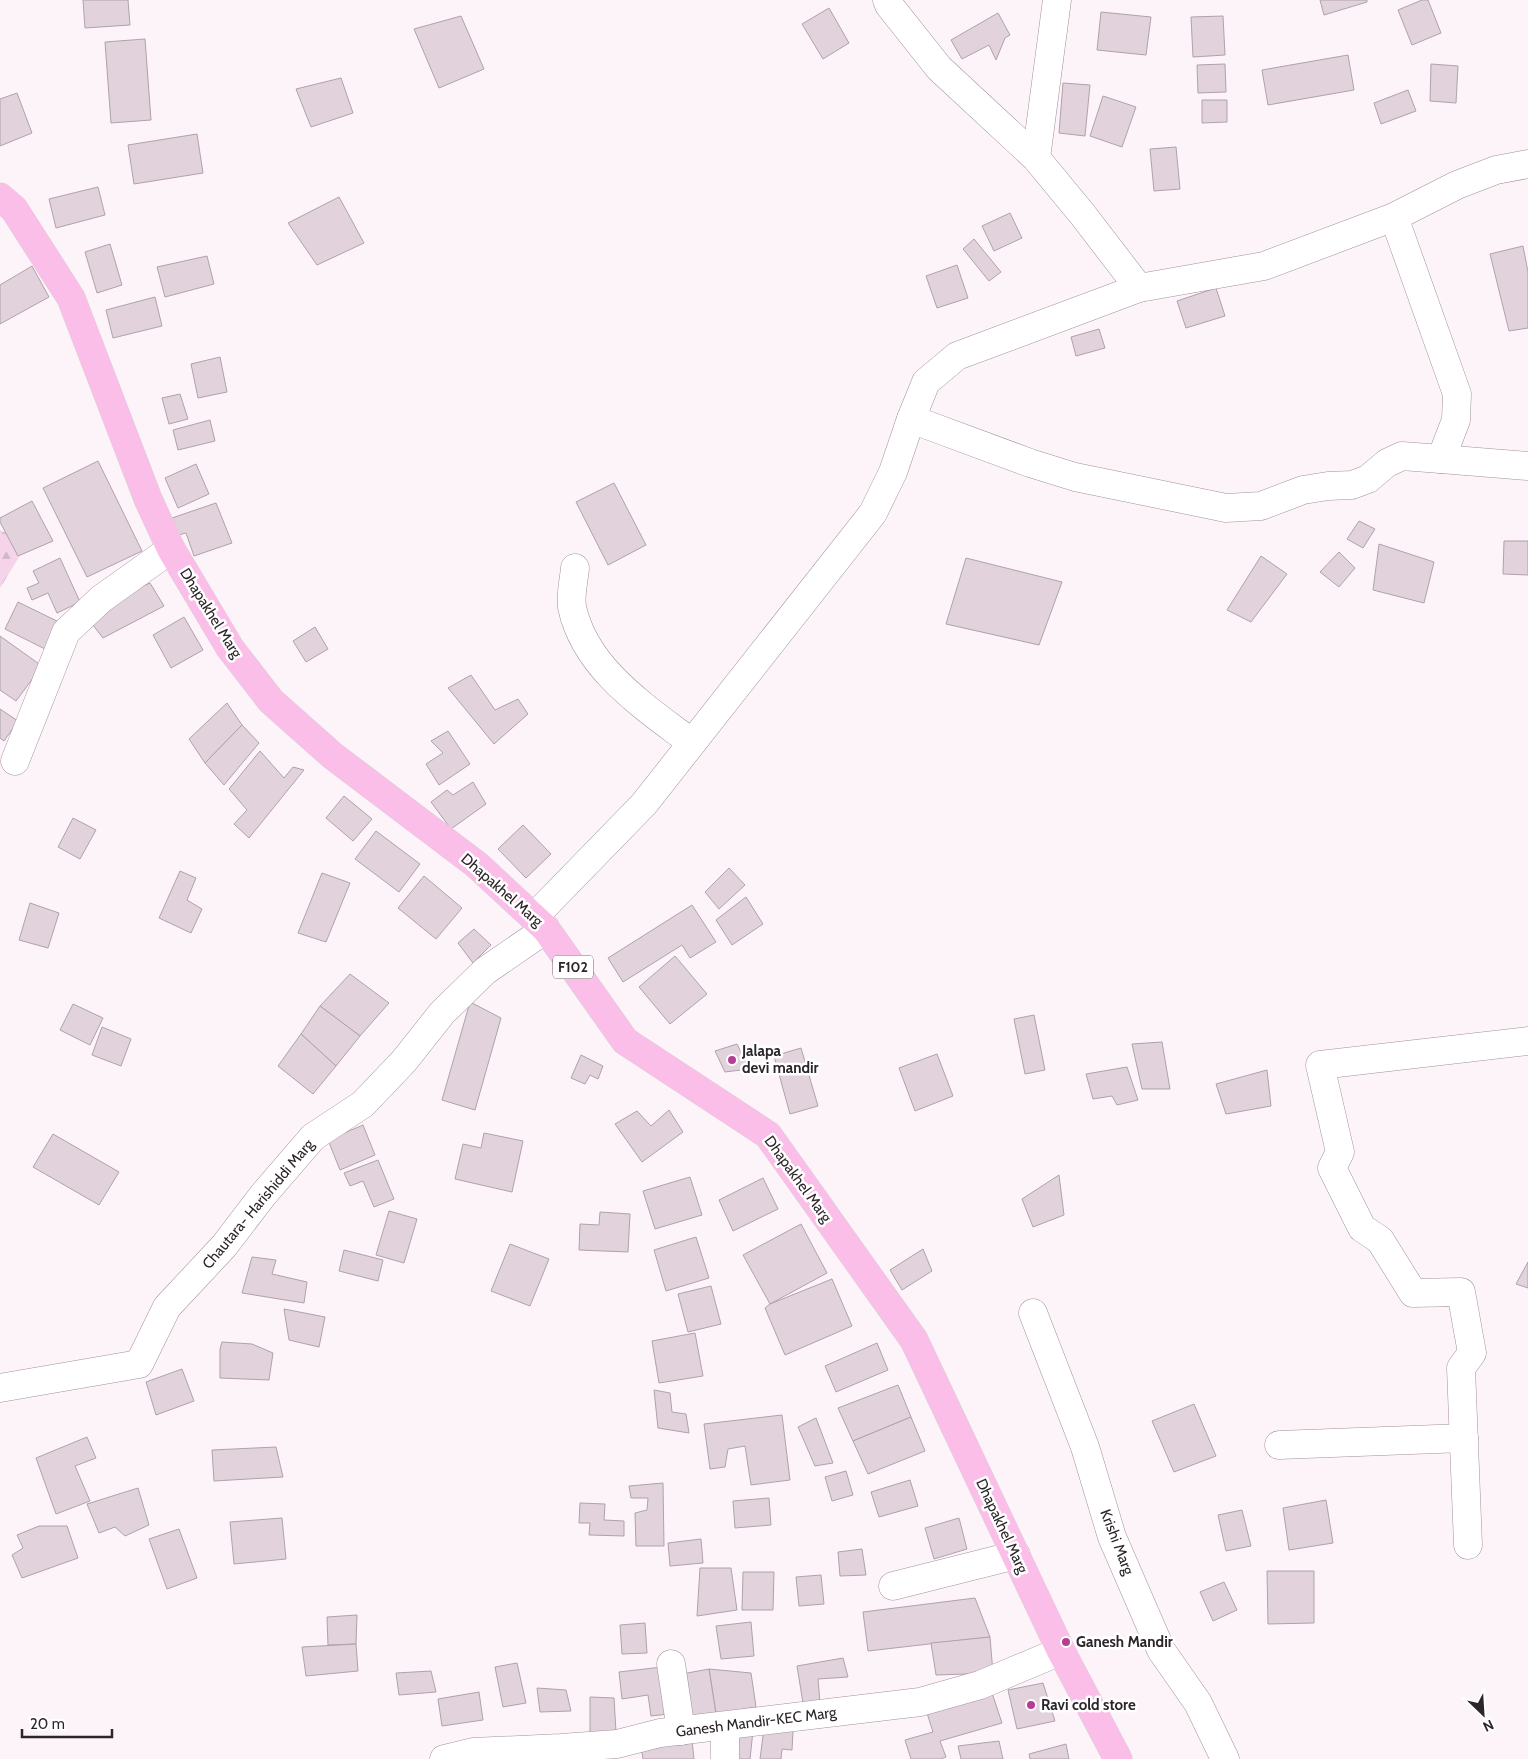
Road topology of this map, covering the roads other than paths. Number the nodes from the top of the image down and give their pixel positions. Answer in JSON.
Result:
{"nodes":[{"id":1,"x":888,"y":0,"type":"edge"},
{"id":2,"x":1057,"y":0,"type":"edge"},
{"id":3,"x":1036,"y":158,"type":"junction"},
{"id":4,"x":1528,"y":164,"type":"edge"},
{"id":5,"x":0,"y":197,"type":"edge"},
{"id":6,"x":1394,"y":217,"type":"junction"},
{"id":7,"x":1138,"y":288,"type":"junction"},
{"id":8,"x":911,"y":420,"type":"junction"},
{"id":9,"x":1441,"y":459,"type":"junction"},
{"id":10,"x":1528,"y":466,"type":"edge"},
{"id":11,"x":171,"y":549,"type":"junction"},
{"id":12,"x":575,"y":568,"type":"dead end"},
{"id":13,"x":692,"y":743,"type":"junction"},
{"id":14,"x":15,"y":761,"type":"dead end"},
{"id":15,"x":540,"y":923,"type":"junction"},
{"id":16,"x":1528,"y":1041,"type":"edge"},
{"id":17,"x":1033,"y":1313,"type":"dead end"},
{"id":18,"x":0,"y":1388,"type":"edge"},
{"id":19,"x":1464,"y":1438,"type":"junction"},
{"id":20,"x":1280,"y":1445,"type":"dead end"},
{"id":21,"x":1468,"y":1545,"type":"dead end"},
{"id":22,"x":1016,"y":1555,"type":"junction"},
{"id":23,"x":893,"y":1586,"type":"dead end"},
{"id":24,"x":1061,"y":1651,"type":"junction"},
{"id":25,"x":670,"y":1664,"type":"dead end"},
{"id":26,"x":725,"y":1726,"type":"junction"},
{"id":27,"x":681,"y":1731,"type":"junction"},
{"id":28,"x":444,"y":1759,"type":"edge"},
{"id":29,"x":725,"y":1759,"type":"edge"},
{"id":30,"x":1118,"y":1759,"type":"edge"},
{"id":31,"x":1225,"y":1759,"type":"edge"}],
"edges":[{"from":1,"to":3,"type":"street"},
{"from":2,"to":3,"type":"street"},
{"from":3,"to":7,"type":"street"},
{"from":4,"to":6,"type":"street"},
{"from":5,"to":11,"type":"main road","name":"Dhapakhel Marg","number":"F102"},
{"from":6,"to":7,"type":"street"},
{"from":6,"to":9,"type":"street"},
{"from":7,"to":8,"type":"street"},
{"from":8,"to":9,"type":"street"},
{"from":8,"to":13,"type":"street"},
{"from":9,"to":10,"type":"street"},
{"from":11,"to":14,"type":"street"},
{"from":11,"to":15,"type":"main road","name":"Dhapakhel Marg","number":"F102"},
{"from":12,"to":13,"type":"street"},
{"from":13,"to":15,"type":"street"},
{"from":15,"to":18,"type":"street","name":"Chautara- Harishiddi Marg"},
{"from":15,"to":22,"type":"main road","name":"Dhapakhel Marg","number":"F102"},
{"from":16,"to":19,"type":"street"},
{"from":17,"to":31,"type":"street","name":"Krishi Marg"},
{"from":19,"to":20,"type":"street"},
{"from":19,"to":21,"type":"street"},
{"from":22,"to":23,"type":"street"},
{"from":22,"to":24,"type":"main road","name":"Dhapakhel Marg","number":"F102"},
{"from":24,"to":26,"type":"street","name":"Ganesh Mandir-KEC Marg"},
{"from":24,"to":30,"type":"main road","name":"Dhapakhel Marg","number":"F102"},
{"from":25,"to":27,"type":"street"},
{"from":26,"to":27,"type":"street","name":"Ganesh Mandir-KEC Marg"},
{"from":26,"to":29,"type":"street"},
{"from":27,"to":28,"type":"street","name":"Ganesh Mandir-KEC Marg"}]}
